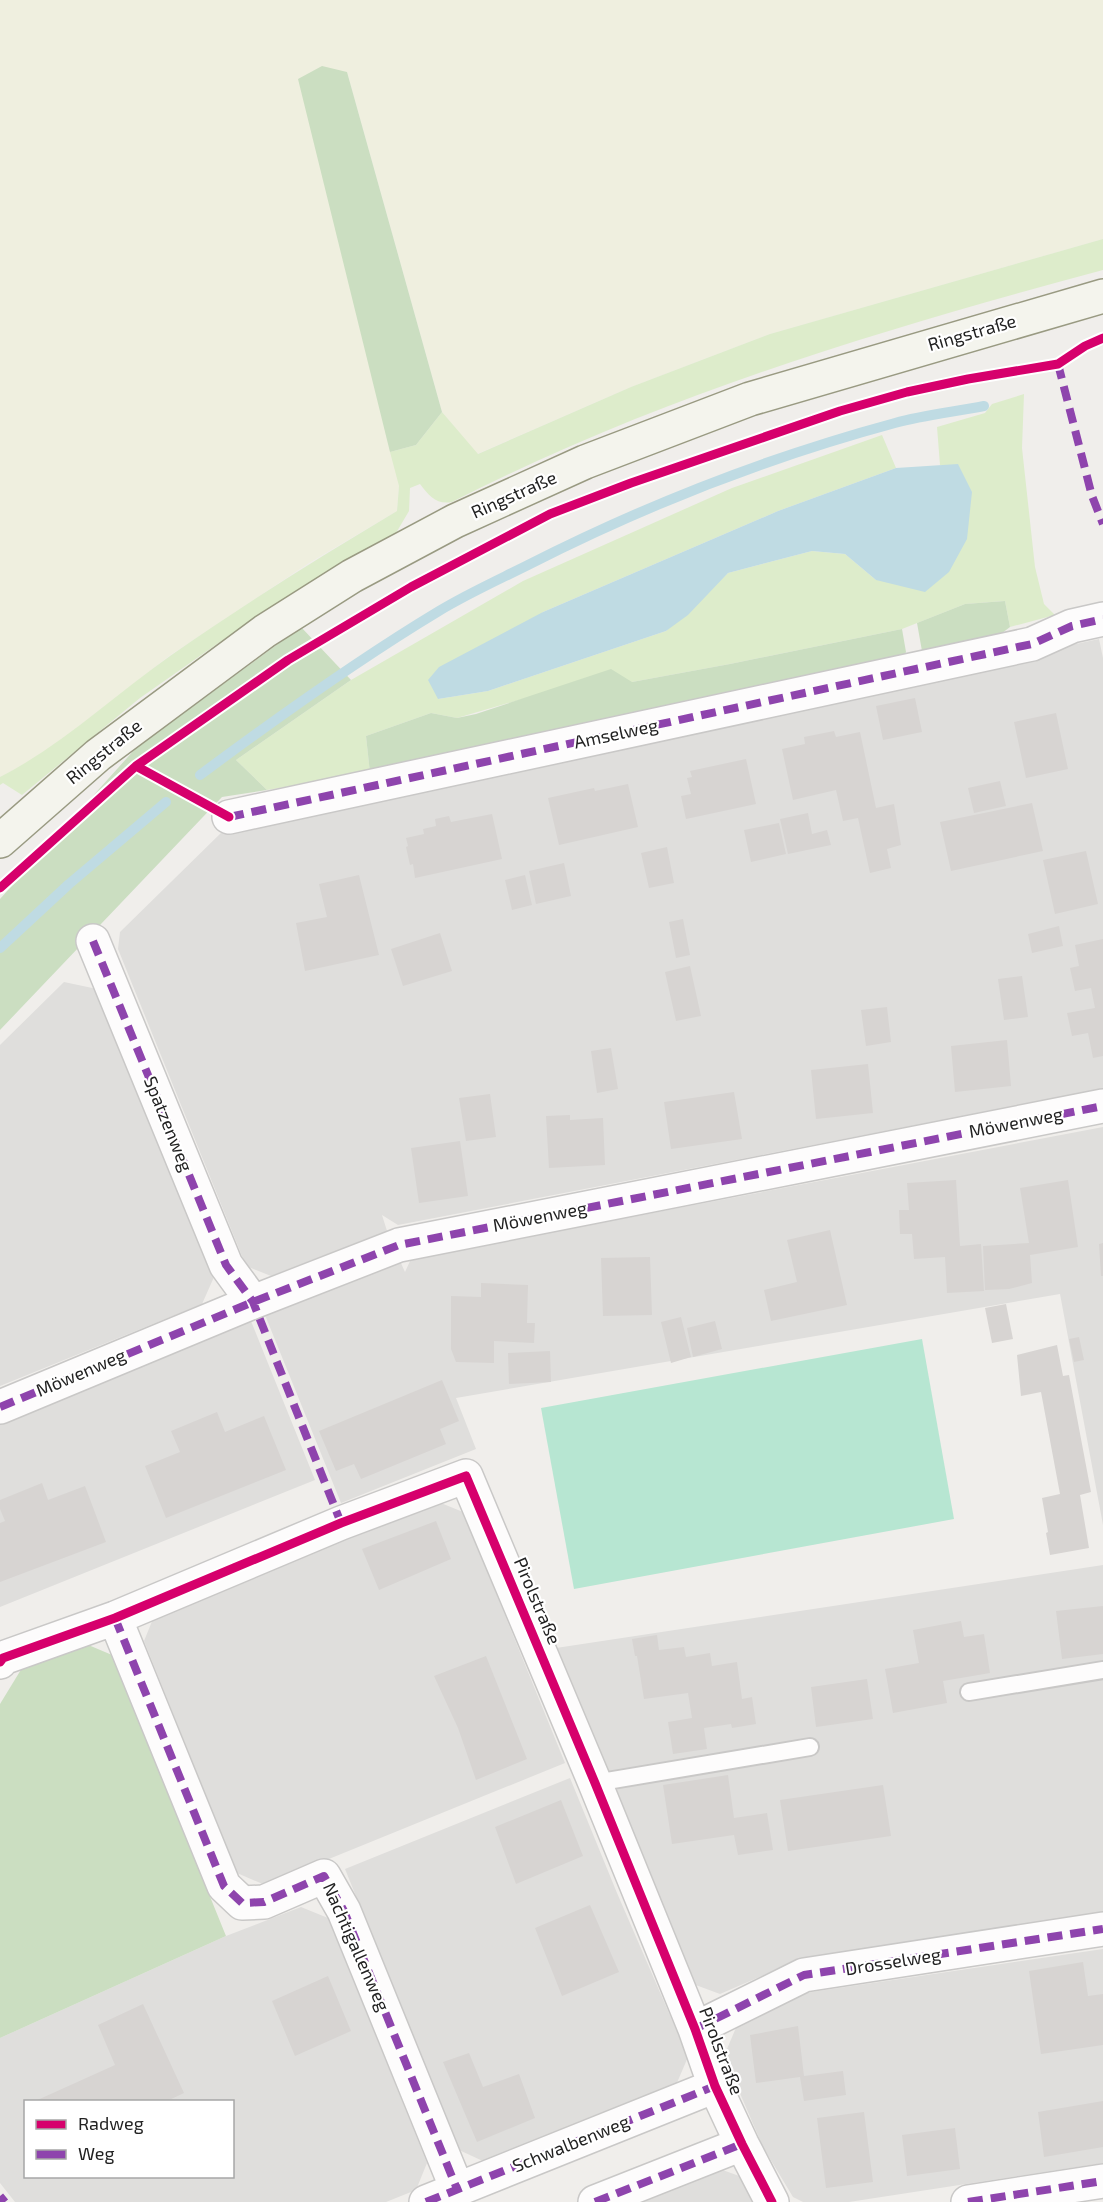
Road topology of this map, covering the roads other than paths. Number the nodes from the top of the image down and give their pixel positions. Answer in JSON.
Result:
{"nodes":[{"id":1,"x":1103,"y":296,"type":"edge"},
{"id":2,"x":1103,"y":619,"type":"edge"},
{"id":3,"x":229,"y":818,"type":"dead end"},
{"id":4,"x":0,"y":841,"type":"edge"},
{"id":5,"x":93,"y":941,"type":"dead end"},
{"id":6,"x":1103,"y":1106,"type":"edge"},
{"id":7,"x":253,"y":1302,"type":"junction"},
{"id":8,"x":0,"y":1407,"type":"edge"},
{"id":9,"x":116,"y":1618,"type":"junction"},
{"id":10,"x":0,"y":1662,"type":"edge"},
{"id":11,"x":1103,"y":1670,"type":"edge"},
{"id":12,"x":969,"y":1692,"type":"dead end"},
{"id":13,"x":810,"y":1747,"type":"dead end"},
{"id":14,"x":595,"y":1783,"type":"junction"},
{"id":15,"x":1103,"y":1929,"type":"edge"},
{"id":16,"x":695,"y":2029,"type":"junction"},
{"id":17,"x":716,"y":2086,"type":"junction"},
{"id":18,"x":742,"y":2144,"type":"junction"},
{"id":19,"x":1103,"y":2181,"type":"edge"},
{"id":20,"x":457,"y":2189,"type":"junction"},
{"id":21,"x":426,"y":2202,"type":"edge"},
{"id":22,"x":595,"y":2202,"type":"edge"},
{"id":23,"x":772,"y":2202,"type":"edge"},
{"id":24,"x":968,"y":2202,"type":"edge"}],
"edges":[{"from":1,"to":4,"type":"main road","name":"Ringstraße"},
{"from":2,"to":3,"type":"street","name":"Amselweg"},
{"from":5,"to":7,"type":"street","name":"Spatzenweg"},
{"from":6,"to":7,"type":"street","name":"Möwenweg"},
{"from":7,"to":8,"type":"street","name":"Möwenweg"},
{"from":9,"to":10,"type":"street","name":"Pirolstraße"},
{"from":9,"to":14,"type":"street","name":"Pirolstraße"},
{"from":9,"to":20,"type":"street","name":"Nachtigallenweg"},
{"from":11,"to":12,"type":"lane"},
{"from":13,"to":14,"type":"lane"},
{"from":14,"to":16,"type":"street","name":"Pirolstraße"},
{"from":15,"to":16,"type":"street","name":"Drosselweg"},
{"from":16,"to":17,"type":"street","name":"Pirolstraße"},
{"from":17,"to":18,"type":"street","name":"Pirolstraße"},
{"from":17,"to":20,"type":"street","name":"Schwalbenweg"},
{"from":18,"to":22,"type":"street"},
{"from":18,"to":23,"type":"street","name":"Pirolstraße"},
{"from":19,"to":24,"type":"street"},
{"from":20,"to":21,"type":"street","name":"Schwalbenweg"}]}
